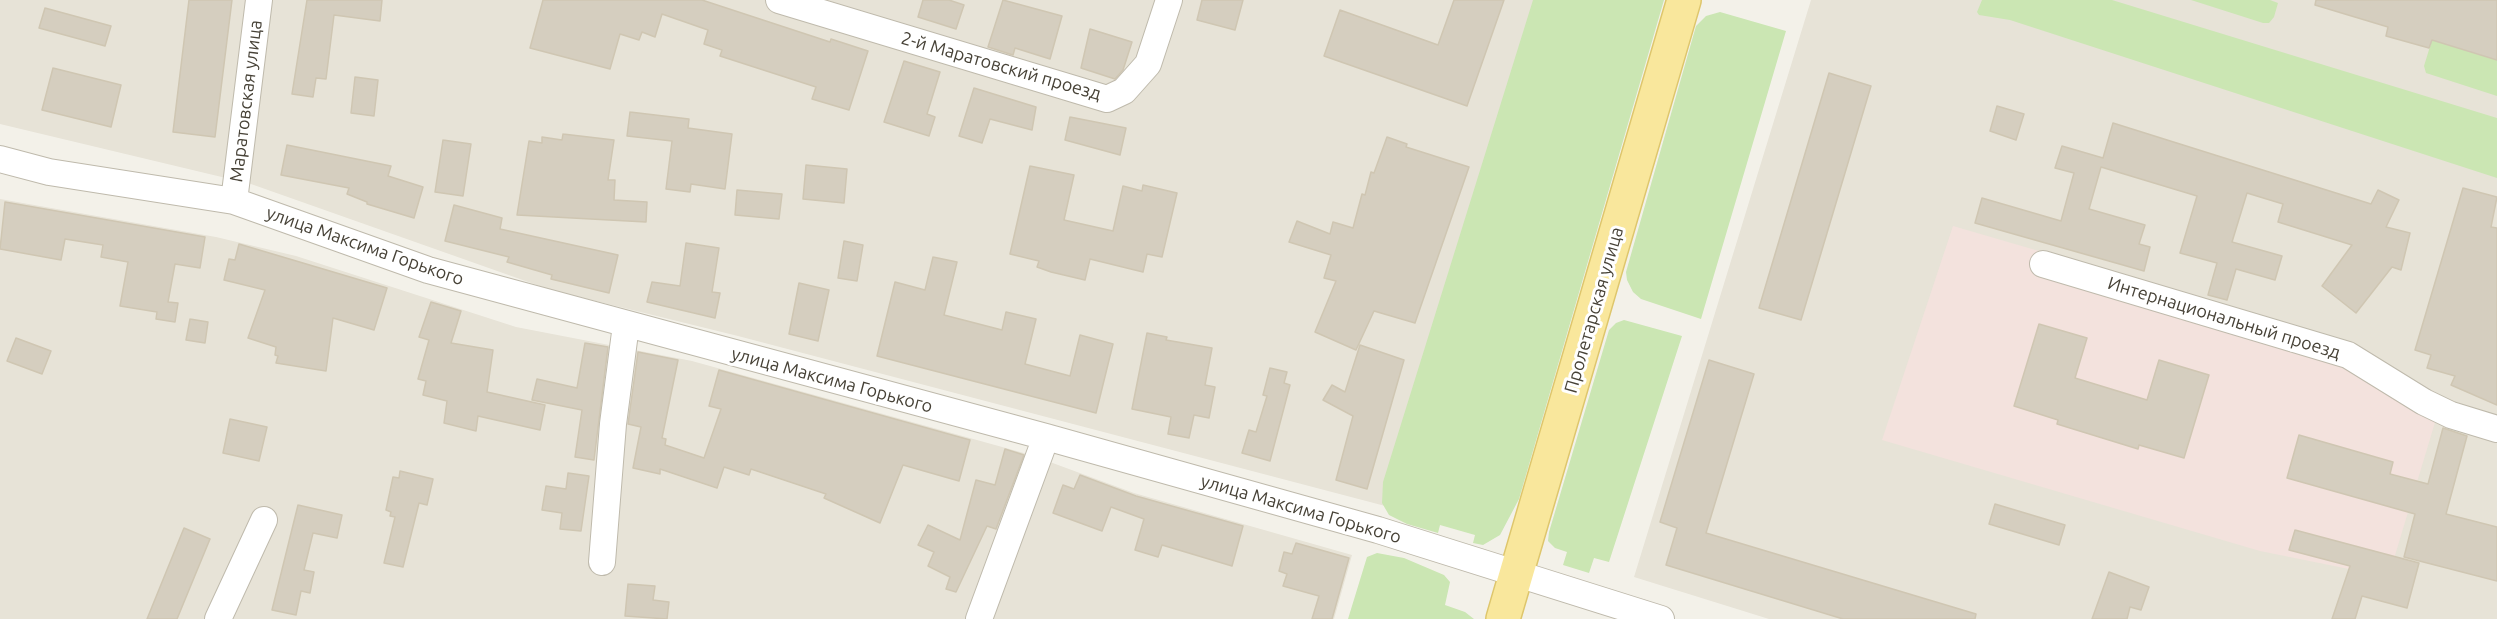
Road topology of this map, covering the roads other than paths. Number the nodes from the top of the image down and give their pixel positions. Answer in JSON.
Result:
{"nodes":[{"id":1,"x":259,"y":0,"type":"edge"},
{"id":2,"x":779,"y":0,"type":"edge"},
{"id":3,"x":1169,"y":0,"type":"edge"},
{"id":4,"x":1684,"y":0,"type":"edge"},
{"id":5,"x":0,"y":159,"type":"edge"},
{"id":6,"x":234,"y":201,"type":"junction"},
{"id":7,"x":2043,"y":264,"type":"dead end"},
{"id":8,"x":626,"y":325,"type":"junction"},
{"id":9,"x":2497,"y":429,"type":"edge"},
{"id":10,"x":1046,"y":437,"type":"junction"},
{"id":11,"x":264,"y":520,"type":"dead end"},
{"id":12,"x":602,"y":562,"type":"dead end"},
{"id":13,"x":1516,"y":575,"type":"junction"},
{"id":14,"x":218,"y":619,"type":"edge"},
{"id":15,"x":979,"y":619,"type":"edge"},
{"id":16,"x":1503,"y":619,"type":"edge"},
{"id":17,"x":1661,"y":619,"type":"edge"}],
"edges":[{"from":1,"to":6,"type":"street","name":"Маратовская улица"},
{"from":2,"to":3,"type":"street","name":"2-й Маратовский проезд"},
{"from":4,"to":13,"type":"main road","name":"Пролетарская улица"},
{"from":5,"to":6,"type":"street","name":"улица Максима Горького"},
{"from":6,"to":8,"type":"street","name":"улица Максима Горького"},
{"from":7,"to":9,"type":"street","name":"Интернациональный проезд"},
{"from":8,"to":10,"type":"street","name":"улица Максима Горького"},
{"from":8,"to":12,"type":"street"},
{"from":10,"to":13,"type":"street","name":"улица Максима Горького"},
{"from":10,"to":15,"type":"street"},
{"from":11,"to":14,"type":"street"},
{"from":13,"to":16,"type":"main road","name":"Пролетарская улица"},
{"from":13,"to":17,"type":"street","name":"улица Максима Горького"}]}
